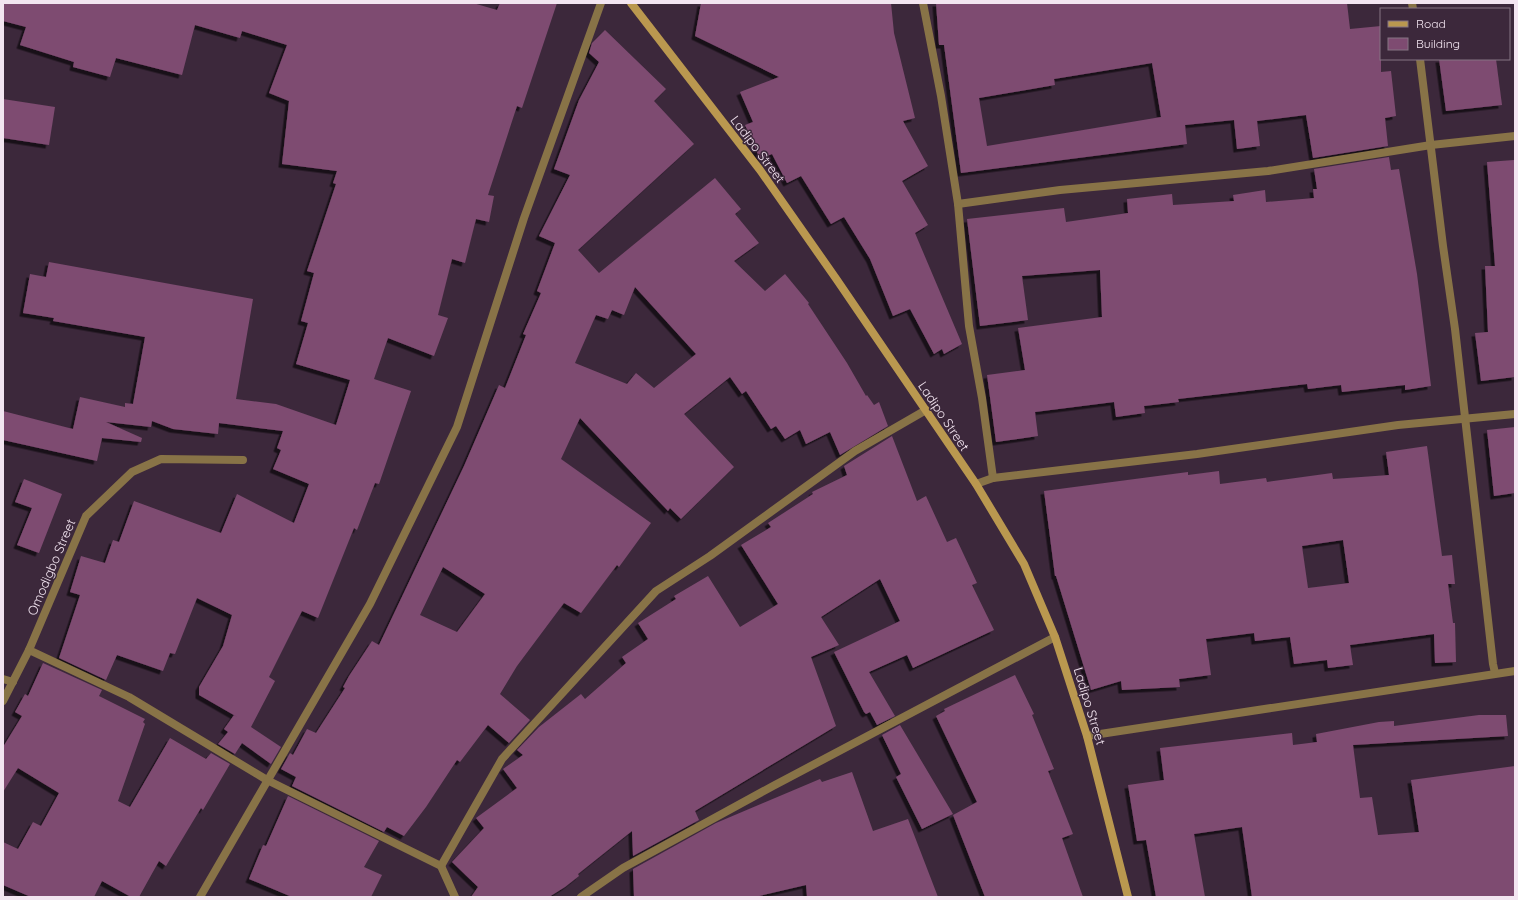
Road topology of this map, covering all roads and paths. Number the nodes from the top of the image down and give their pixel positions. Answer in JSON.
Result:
{"nodes":[{"id":1,"x":601,"y":3,"type":"edge"},
{"id":2,"x":631,"y":3,"type":"edge"},
{"id":3,"x":923,"y":3,"type":"edge"},
{"id":4,"x":1420,"y":60,"type":"edge"},
{"id":5,"x":1515,"y":136,"type":"edge"},
{"id":6,"x":1431,"y":145,"type":"junction"},
{"id":7,"x":958,"y":204,"type":"junction"},
{"id":8,"x":926,"y":410,"type":"junction"},
{"id":9,"x":1515,"y":414,"type":"edge"},
{"id":10,"x":1465,"y":418,"type":"junction"},
{"id":11,"x":243,"y":460,"type":"dead end"},
{"id":12,"x":993,"y":478,"type":"junction"},
{"id":13,"x":976,"y":484,"type":"junction"},
{"id":14,"x":1055,"y":637,"type":"junction"},
{"id":15,"x":29,"y":650,"type":"junction"},
{"id":16,"x":1515,"y":670,"type":"edge"},
{"id":17,"x":1495,"y":673,"type":"junction"},
{"id":18,"x":3,"y":679,"type":"edge"},
{"id":19,"x":12,"y":682,"type":"junction"},
{"id":20,"x":3,"y":701,"type":"edge"},
{"id":21,"x":1087,"y":736,"type":"junction"},
{"id":22,"x":267,"y":780,"type":"junction"},
{"id":23,"x":441,"y":866,"type":"junction"},
{"id":24,"x":200,"y":897,"type":"edge"},
{"id":25,"x":455,"y":897,"type":"edge"},
{"id":26,"x":580,"y":897,"type":"edge"},
{"id":27,"x":1128,"y":897,"type":"edge"}],
"edges":[{"from":1,"to":22,"type":"street"},
{"from":2,"to":8,"type":"main road","name":"Ladipo Street"},
{"from":3,"to":7,"type":"street"},
{"from":4,"to":6,"type":"street"},
{"from":5,"to":6,"type":"street"},
{"from":6,"to":7,"type":"street"},
{"from":6,"to":10,"type":"street"},
{"from":7,"to":12,"type":"street"},
{"from":8,"to":13,"type":"main road","name":"Ladipo Street"},
{"from":8,"to":23,"type":"street"},
{"from":9,"to":10,"type":"street"},
{"from":10,"to":12,"type":"street"},
{"from":10,"to":17,"type":"street"},
{"from":11,"to":15,"type":"street","name":"Omodigbo Street"},
{"from":12,"to":13,"type":"street"},
{"from":13,"to":14,"type":"main road","name":"Ladipo Street"},
{"from":14,"to":21,"type":"main road","name":"Ladipo Street"},
{"from":14,"to":26,"type":"street"},
{"from":15,"to":19,"type":"street","name":"Omodigbo Street"},
{"from":15,"to":22,"type":"street"},
{"from":16,"to":17,"type":"street"},
{"from":17,"to":21,"type":"street"},
{"from":18,"to":19,"type":"street"},
{"from":19,"to":20,"type":"street","name":"Omodigbo Street"},
{"from":21,"to":27,"type":"main road","name":"Ladipo Street"},
{"from":22,"to":23,"type":"street"},
{"from":22,"to":24,"type":"street"},
{"from":23,"to":25,"type":"street"}]}
